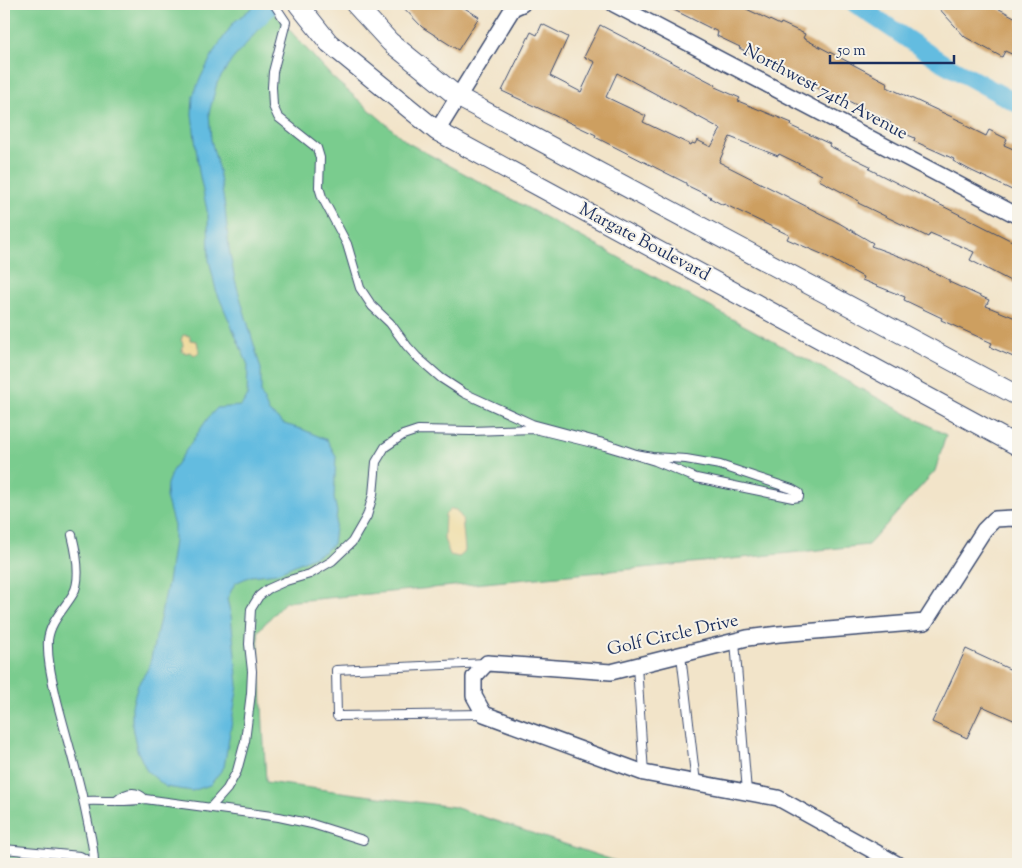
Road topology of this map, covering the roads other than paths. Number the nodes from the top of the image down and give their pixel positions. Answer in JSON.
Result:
{"nodes":[{"id":1,"x":274,"y":4,"type":"edge"},
{"id":2,"x":298,"y":4,"type":"edge"},
{"id":3,"x":355,"y":4,"type":"edge"},
{"id":4,"x":522,"y":4,"type":"edge"},
{"id":5,"x":614,"y":4,"type":"edge"},
{"id":6,"x":458,"y":97,"type":"junction"},
{"id":7,"x":437,"y":131,"type":"junction"},
{"id":8,"x":1018,"y":216,"type":"edge"},
{"id":9,"x":1018,"y":396,"type":"edge"},
{"id":10,"x":1018,"y":446,"type":"edge"},
{"id":11,"x":1017,"y":516,"type":"edge"},
{"id":12,"x":72,"y":535,"type":"dead end"},
{"id":13,"x":735,"y":641,"type":"junction"},
{"id":14,"x":681,"y":655,"type":"junction"},
{"id":15,"x":487,"y":663,"type":"junction"},
{"id":16,"x":637,"y":666,"type":"junction"},
{"id":17,"x":484,"y":714,"type":"junction"},
{"id":18,"x":644,"y":773,"type":"junction"},
{"id":19,"x":696,"y":782,"type":"junction"},
{"id":20,"x":748,"y":792,"type":"junction"},
{"id":21,"x":84,"y":801,"type":"junction"},
{"id":22,"x":210,"y":808,"type":"junction"},
{"id":23,"x":363,"y":840,"type":"dead end"},
{"id":24,"x":4,"y":848,"type":"edge"},
{"id":25,"x":94,"y":852,"type":"junction"},
{"id":26,"x":84,"y":858,"type":"junction"},
{"id":27,"x":94,"y":863,"type":"edge"},
{"id":28,"x":897,"y":864,"type":"edge"}],
"edges":[{"from":1,"to":22,"type":"lane"},
{"from":2,"to":7,"type":"street","name":"Margate Boulevard"},
{"from":3,"to":6,"type":"street"},
{"from":4,"to":6,"type":"street"},
{"from":5,"to":8,"type":"street","name":"Northwest 74th Avenue"},
{"from":6,"to":7,"type":"street"},
{"from":6,"to":9,"type":"street"},
{"from":7,"to":10,"type":"street","name":"Margate Boulevard"},
{"from":11,"to":13,"type":"street","name":"Golf Circle Drive"},
{"from":12,"to":21,"type":"lane"},
{"from":13,"to":14,"type":"street","name":"Golf Circle Drive"},
{"from":13,"to":20,"type":"lane"},
{"from":14,"to":16,"type":"street","name":"Golf Circle Drive"},
{"from":14,"to":19,"type":"lane"},
{"from":15,"to":16,"type":"street","name":"Golf Circle Drive"},
{"from":15,"to":17,"type":"street"},
{"from":15,"to":17,"type":"lane"},
{"from":16,"to":18,"type":"lane"},
{"from":17,"to":18,"type":"street"},
{"from":18,"to":19,"type":"street"},
{"from":19,"to":20,"type":"street"},
{"from":20,"to":28,"type":"street"},
{"from":21,"to":22,"type":"lane"},
{"from":21,"to":25,"type":"lane"},
{"from":22,"to":23,"type":"lane"},
{"from":24,"to":26,"type":"lane"},
{"from":25,"to":26,"type":"lane"},
{"from":25,"to":27,"type":"lane"},
{"from":26,"to":27,"type":"lane"}]}
